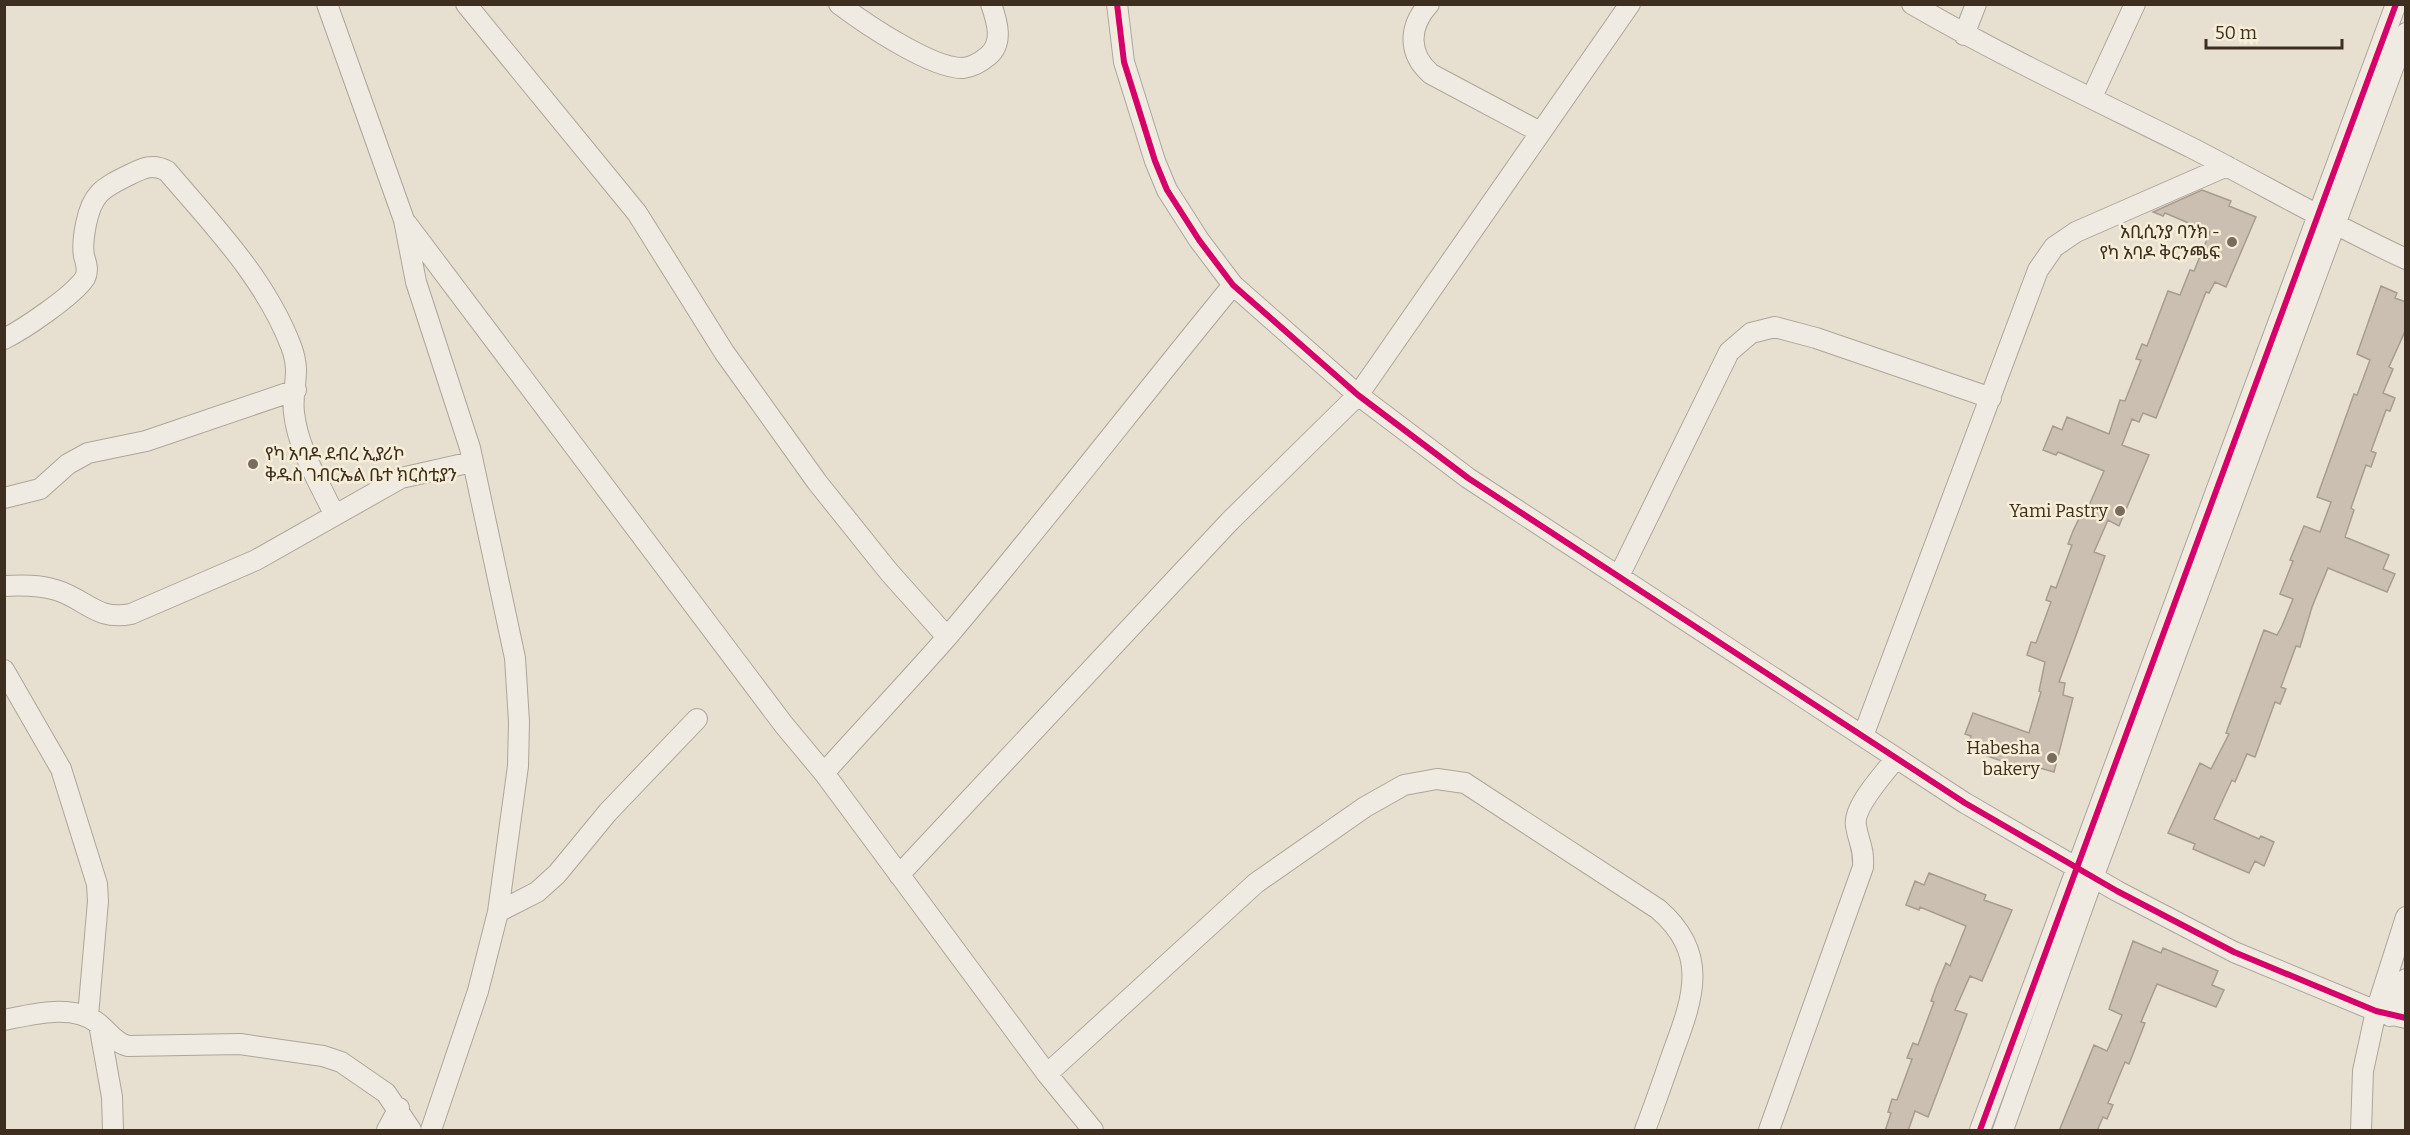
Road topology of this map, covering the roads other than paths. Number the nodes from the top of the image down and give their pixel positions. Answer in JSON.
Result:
{"nodes":[{"id":1,"x":327,"y":4,"type":"edge"},
{"id":2,"x":466,"y":4,"type":"edge"},
{"id":3,"x":839,"y":4,"type":"edge"},
{"id":4,"x":991,"y":4,"type":"edge"},
{"id":5,"x":1117,"y":4,"type":"edge"},
{"id":6,"x":1429,"y":4,"type":"edge"},
{"id":7,"x":1630,"y":4,"type":"edge"},
{"id":8,"x":1912,"y":4,"type":"edge"},
{"id":9,"x":1976,"y":4,"type":"edge"},
{"id":10,"x":2135,"y":4,"type":"edge"},
{"id":11,"x":2396,"y":4,"type":"edge"},
{"id":12,"x":2406,"y":33,"type":"edge"},
{"id":13,"x":1964,"y":34,"type":"junction"},
{"id":14,"x":2400,"y":65,"type":"edge"},
{"id":15,"x":2092,"y":98,"type":"junction"},
{"id":16,"x":1540,"y":132,"type":"junction"},
{"id":17,"x":2227,"y":166,"type":"junction"},
{"id":18,"x":2317,"y":217,"type":"junction"},
{"id":19,"x":404,"y":220,"type":"junction"},
{"id":20,"x":2336,"y":227,"type":"junction"},
{"id":21,"x":2406,"y":259,"type":"edge"},
{"id":22,"x":1233,"y":285,"type":"junction"},
{"id":23,"x":4,"y":339,"type":"edge"},
{"id":24,"x":296,"y":390,"type":"junction"},
{"id":25,"x":1358,"y":394,"type":"junction"},
{"id":26,"x":1991,"y":398,"type":"junction"},
{"id":27,"x":472,"y":462,"type":"junction"},
{"id":28,"x":4,"y":498,"type":"edge"},
{"id":29,"x":334,"y":514,"type":"junction"},
{"id":30,"x":1619,"y":576,"type":"junction"},
{"id":31,"x":4,"y":586,"type":"edge"},
{"id":32,"x":947,"y":637,"type":"junction"},
{"id":33,"x":4,"y":670,"type":"edge"},
{"id":34,"x":697,"y":719,"type":"dead end"},
{"id":35,"x":1863,"y":736,"type":"junction"},
{"id":36,"x":1896,"y":758,"type":"junction"},
{"id":37,"x":824,"y":773,"type":"junction"},
{"id":38,"x":2076,"y":866,"type":"junction"},
{"id":39,"x":899,"y":875,"type":"junction"},
{"id":40,"x":2093,"y":878,"type":"junction"},
{"id":41,"x":498,"y":912,"type":"junction"},
{"id":42,"x":2406,"y":917,"type":"edge"},
{"id":43,"x":2406,"y":979,"type":"edge"},
{"id":44,"x":2390,"y":1015,"type":"edge"},
{"id":45,"x":4,"y":1020,"type":"edge"},
{"id":46,"x":94,"y":1020,"type":"junction"},
{"id":47,"x":1047,"y":1074,"type":"junction"},
{"id":48,"x":399,"y":1108,"type":"junction"},
{"id":49,"x":113,"y":1131,"type":"edge"},
{"id":50,"x":387,"y":1131,"type":"edge"},
{"id":51,"x":411,"y":1131,"type":"edge"},
{"id":52,"x":431,"y":1131,"type":"edge"},
{"id":53,"x":1093,"y":1131,"type":"edge"},
{"id":54,"x":1645,"y":1131,"type":"edge"},
{"id":55,"x":1769,"y":1131,"type":"edge"},
{"id":56,"x":1980,"y":1131,"type":"edge"},
{"id":57,"x":2003,"y":1131,"type":"edge"},
{"id":58,"x":2361,"y":1131,"type":"edge"}],
"edges":[{"from":1,"to":19,"type":"street"},
{"from":2,"to":32,"type":"street"},
{"from":3,"to":4,"type":"street"},
{"from":5,"to":22,"type":"street"},
{"from":6,"to":16,"type":"street"},
{"from":7,"to":16,"type":"street"},
{"from":8,"to":13,"type":"street"},
{"from":9,"to":13,"type":"street"},
{"from":10,"to":15,"type":"street"},
{"from":11,"to":18,"type":"street"},
{"from":12,"to":14,"type":"street"},
{"from":13,"to":15,"type":"street"},
{"from":14,"to":20,"type":"street"},
{"from":15,"to":17,"type":"street"},
{"from":16,"to":25,"type":"street"},
{"from":17,"to":18,"type":"street"},
{"from":17,"to":26,"type":"street"},
{"from":18,"to":20,"type":"street"},
{"from":18,"to":38,"type":"street"},
{"from":19,"to":27,"type":"street"},
{"from":19,"to":37,"type":"street"},
{"from":20,"to":21,"type":"street"},
{"from":20,"to":40,"type":"street"},
{"from":22,"to":25,"type":"street"},
{"from":22,"to":32,"type":"street"},
{"from":23,"to":24,"type":"street"},
{"from":24,"to":28,"type":"street"},
{"from":24,"to":29,"type":"street"},
{"from":25,"to":30,"type":"street"},
{"from":25,"to":39,"type":"street"},
{"from":26,"to":30,"type":"street"},
{"from":26,"to":35,"type":"street"},
{"from":27,"to":29,"type":"street"},
{"from":27,"to":41,"type":"street"},
{"from":29,"to":31,"type":"street"},
{"from":30,"to":35,"type":"street"},
{"from":32,"to":37,"type":"street"},
{"from":33,"to":46,"type":"street"},
{"from":34,"to":41,"type":"street"},
{"from":35,"to":36,"type":"street"},
{"from":36,"to":38,"type":"street"},
{"from":36,"to":55,"type":"street"},
{"from":37,"to":39,"type":"street"},
{"from":38,"to":40,"type":"street"},
{"from":38,"to":56,"type":"street"},
{"from":39,"to":47,"type":"street"},
{"from":40,"to":44,"type":"street"},
{"from":40,"to":57,"type":"street"},
{"from":41,"to":52,"type":"street"},
{"from":42,"to":44,"type":"street"},
{"from":43,"to":44,"type":"street"},
{"from":44,"to":58,"type":"street"},
{"from":45,"to":46,"type":"street"},
{"from":46,"to":48,"type":"street"},
{"from":46,"to":49,"type":"street"},
{"from":47,"to":53,"type":"street"},
{"from":47,"to":54,"type":"street"},
{"from":48,"to":50,"type":"street"},
{"from":48,"to":51,"type":"street"}]}
